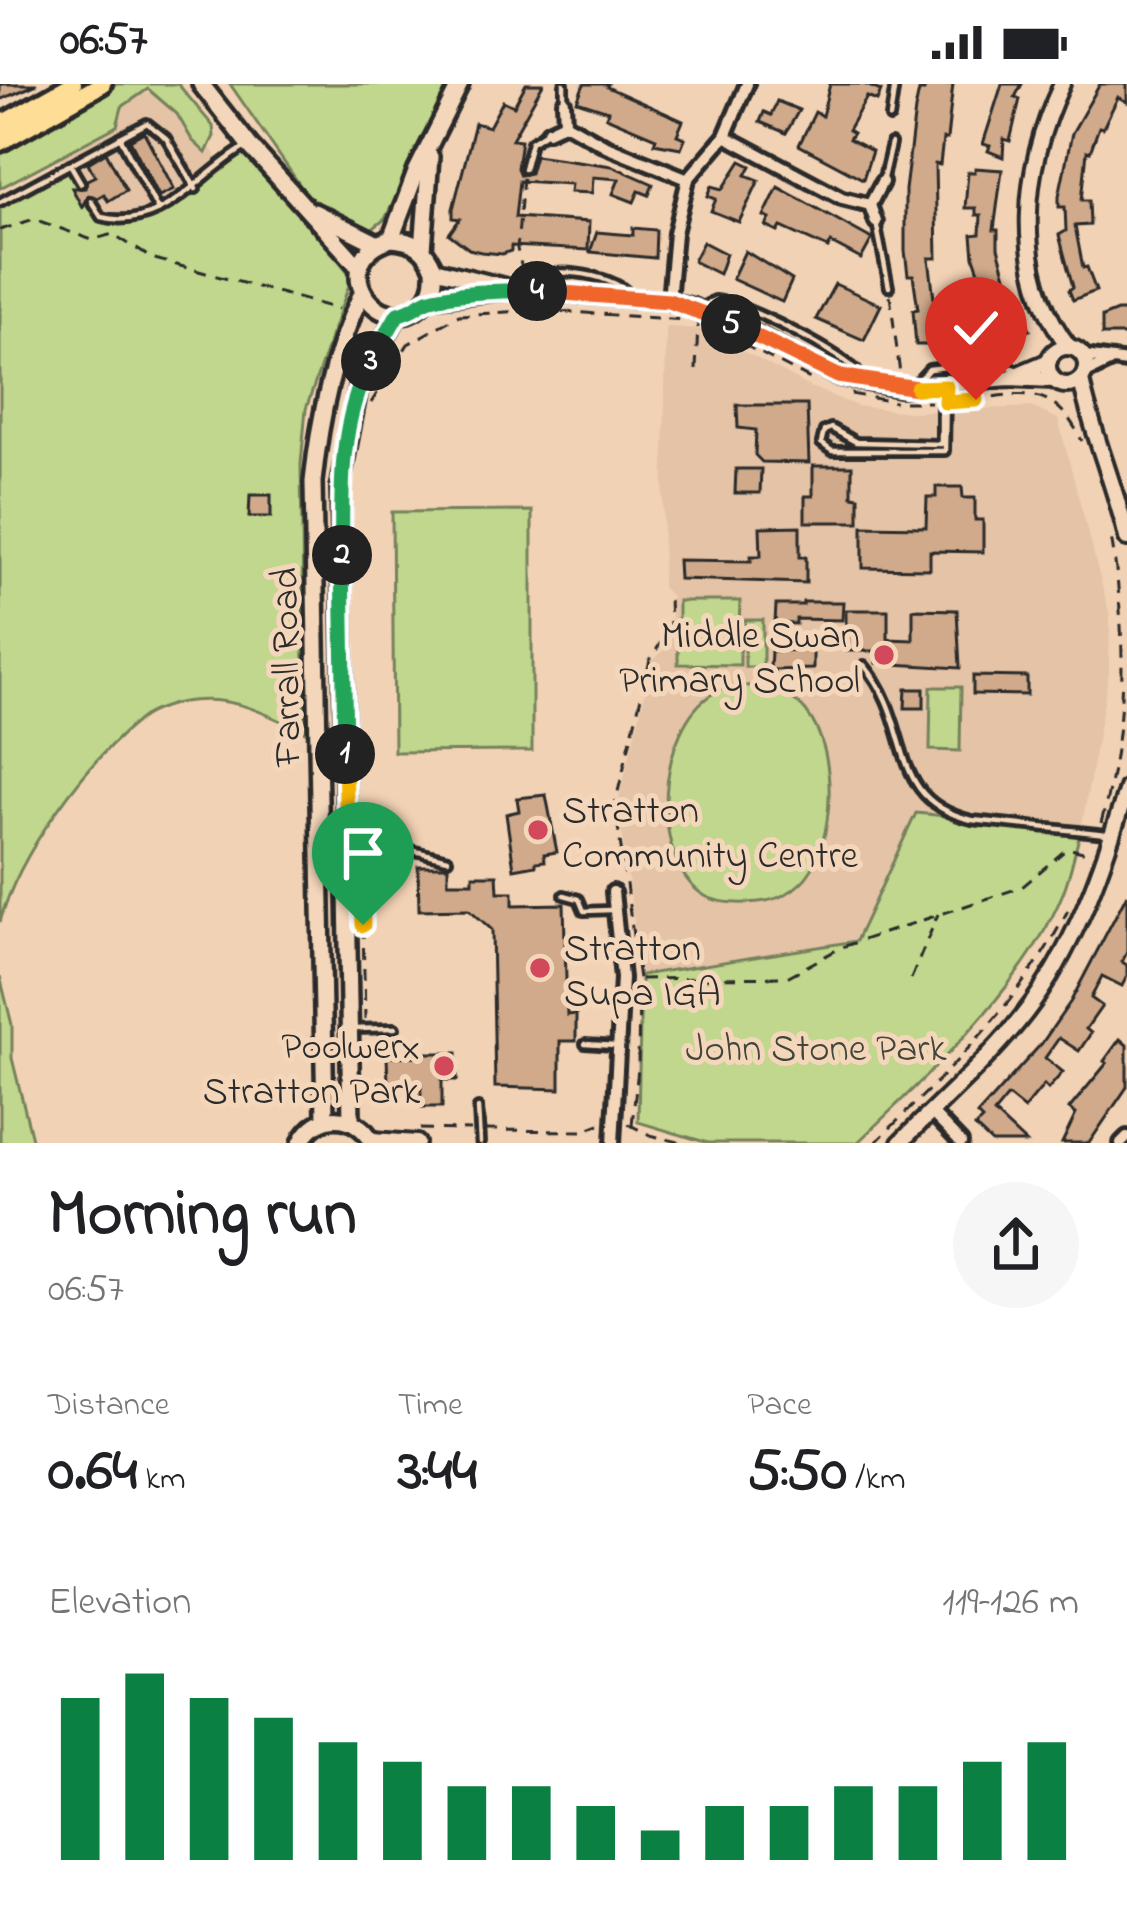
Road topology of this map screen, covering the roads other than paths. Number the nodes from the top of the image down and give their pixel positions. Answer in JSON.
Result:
{"nodes":[{"id":1,"x":73,"y":84,"type":"edge"},
{"id":2,"x":102,"y":84,"type":"edge"},
{"id":3,"x":460,"y":84,"type":"edge"},
{"id":4,"x":564,"y":84,"type":"edge"},
{"id":5,"x":747,"y":84,"type":"edge"},
{"id":6,"x":895,"y":84,"type":"edge"},
{"id":7,"x":1062,"y":84,"type":"edge"},
{"id":8,"x":205,"y":85,"type":"edge"},
{"id":9,"x":564,"y":102,"type":"joint"},
{"id":10,"x":890,"y":118,"type":"dead end"},
{"id":11,"x":565,"y":123,"type":"junction"},
{"id":12,"x":0,"y":125,"type":"edge"},
{"id":13,"x":548,"y":131,"type":"joint"},
{"id":14,"x":724,"y":136,"type":"junction"},
{"id":15,"x":120,"y":137,"type":"junction"},
{"id":16,"x":0,"y":142,"type":"edge"},
{"id":17,"x":433,"y":142,"type":"junction"},
{"id":18,"x":891,"y":144,"type":"dead end"},
{"id":19,"x":249,"y":145,"type":"junction"},
{"id":20,"x":70,"y":164,"type":"junction"},
{"id":21,"x":524,"y":169,"type":"road end"},
{"id":22,"x":688,"y":179,"type":"junction"},
{"id":23,"x":882,"y":182,"type":"joint"},
{"id":24,"x":81,"y":183,"type":"dead end"},
{"id":25,"x":196,"y":189,"type":"junction"},
{"id":26,"x":91,"y":201,"type":"dead end"},
{"id":27,"x":0,"y":202,"type":"edge"},
{"id":28,"x":870,"y":205,"type":"junction"},
{"id":29,"x":158,"y":210,"type":"junction"},
{"id":30,"x":311,"y":211,"type":"junction"},
{"id":31,"x":876,"y":222,"type":"joint"},
{"id":32,"x":385,"y":242,"type":"junction"},
{"id":33,"x":423,"y":249,"type":"junction"},
{"id":34,"x":360,"y":268,"type":"junction"},
{"id":35,"x":434,"y":269,"type":"junction"},
{"id":36,"x":889,"y":286,"type":"road end"},
{"id":37,"x":522,"y":287,"type":"junction"},
{"id":38,"x":362,"y":293,"type":"junction"},
{"id":39,"x":428,"y":299,"type":"junction"},
{"id":40,"x":669,"y":301,"type":"junction"},
{"id":41,"x":398,"y":314,"type":"junction"},
{"id":42,"x":1051,"y":320,"type":"junction"},
{"id":43,"x":1069,"y":346,"type":"junction"},
{"id":44,"x":1084,"y":356,"type":"junction"},
{"id":45,"x":1050,"y":358,"type":"junction"},
{"id":46,"x":1109,"y":362,"type":"junction"},
{"id":47,"x":1127,"y":362,"type":"edge"},
{"id":48,"x":1013,"y":375,"type":"junction"},
{"id":49,"x":1070,"y":384,"type":"junction"},
{"id":50,"x":906,"y":388,"type":"junction"},
{"id":51,"x":944,"y":392,"type":"junction"},
{"id":52,"x":1127,"y":538,"type":"edge"},
{"id":53,"x":864,"y":665,"type":"dead end"},
{"id":54,"x":1127,"y":788,"type":"edge"},
{"id":55,"x":1105,"y":833,"type":"junction"},
{"id":56,"x":347,"y":842,"type":"junction"},
{"id":57,"x":448,"y":860,"type":"dead end"},
{"id":58,"x":613,"y":892,"type":"dead end"},
{"id":59,"x":564,"y":895,"type":"dead end"},
{"id":60,"x":616,"y":910,"type":"junction"},
{"id":61,"x":395,"y":1028,"type":"dead end"},
{"id":62,"x":357,"y":1029,"type":"junction"},
{"id":63,"x":585,"y":1045,"type":"dead end"},
{"id":64,"x":618,"y":1046,"type":"junction"},
{"id":65,"x":478,"y":1108,"type":"dead end"},
{"id":66,"x":931,"y":1112,"type":"junction"},
{"id":67,"x":325,"y":1119,"type":"junction"},
{"id":68,"x":351,"y":1120,"type":"junction"},
{"id":69,"x":417,"y":1136,"type":"edge"},
{"id":70,"x":373,"y":1141,"type":"edge"},
{"id":71,"x":301,"y":1143,"type":"edge"},
{"id":72,"x":480,"y":1143,"type":"edge"},
{"id":73,"x":613,"y":1143,"type":"edge"},
{"id":74,"x":900,"y":1143,"type":"edge"},
{"id":75,"x":961,"y":1143,"type":"edge"}],
"edges":[{"from":1,"to":12,"type":"main road"},
{"from":2,"to":16,"type":"main road"},
{"from":3,"to":17,"type":"main road"},
{"from":4,"to":9,"type":"lane"},
{"from":5,"to":14,"type":"street"},
{"from":6,"to":10,"type":"lane"},
{"from":7,"to":42,"type":"street"},
{"from":8,"to":19,"type":"main road"},
{"from":9,"to":11,"type":"street"},
{"from":11,"to":13,"type":"street"},
{"from":11,"to":22,"type":"street"},
{"from":13,"to":21,"type":"lane"},
{"from":14,"to":22,"type":"street"},
{"from":14,"to":28,"type":"street"},
{"from":15,"to":20,"type":"lane"},
{"from":15,"to":25,"type":"lane"},
{"from":15,"to":29,"type":"lane"},
{"from":17,"to":32,"type":"main road"},
{"from":17,"to":33,"type":"main road"},
{"from":18,"to":23,"type":"lane"},
{"from":19,"to":25,"type":"lane"},
{"from":19,"to":30,"type":"main road"},
{"from":20,"to":24,"type":"lane"},
{"from":20,"to":27,"type":"lane"},
{"from":22,"to":40,"type":"street"},
{"from":23,"to":28,"type":"street"},
{"from":25,"to":29,"type":"lane"},
{"from":26,"to":29,"type":"lane"},
{"from":28,"to":31,"type":"street"},
{"from":30,"to":32,"type":"main road"},
{"from":30,"to":34,"type":"main road"},
{"from":31,"to":36,"type":"lane"},
{"from":32,"to":33,"type":"main road"},
{"from":32,"to":34,"type":"main road"},
{"from":33,"to":35,"type":"main road"},
{"from":34,"to":38,"type":"main road"},
{"from":35,"to":37,"type":"street"},
{"from":35,"to":39,"type":"main road"},
{"from":37,"to":39,"type":"street"},
{"from":37,"to":40,"type":"street"},
{"from":38,"to":41,"type":"main road"},
{"from":38,"to":67,"type":"main road","name":"Farrall Road"},
{"from":39,"to":41,"type":"main road"},
{"from":40,"to":50,"type":"street"},
{"from":41,"to":56,"type":"main road","name":"Farrall Road"},
{"from":42,"to":43,"type":"street"},
{"from":42,"to":45,"type":"street"},
{"from":43,"to":44,"type":"street"},
{"from":43,"to":45,"type":"street"},
{"from":44,"to":46,"type":"street"},
{"from":44,"to":49,"type":"street"},
{"from":45,"to":48,"type":"street"},
{"from":45,"to":49,"type":"street"},
{"from":46,"to":47,"type":"street"},
{"from":46,"to":49,"type":"street"},
{"from":48,"to":49,"type":"street"},
{"from":48,"to":50,"type":"lane"},
{"from":48,"to":51,"type":"street"},
{"from":49,"to":52,"type":"street"},
{"from":50,"to":51,"type":"street"},
{"from":51,"to":51,"type":"lane"},
{"from":53,"to":55,"type":"lane"},
{"from":54,"to":55,"type":"street"},
{"from":55,"to":66,"type":"street"},
{"from":56,"to":57,"type":"lane"},
{"from":56,"to":62,"type":"main road","name":"Farrall Road"},
{"from":58,"to":60,"type":"street"},
{"from":59,"to":60,"type":"lane"},
{"from":60,"to":64,"type":"street"},
{"from":61,"to":62,"type":"lane"},
{"from":62,"to":68,"type":"main road","name":"Farrall Road"},
{"from":63,"to":64,"type":"lane"},
{"from":64,"to":73,"type":"street"},
{"from":65,"to":72,"type":"lane"},
{"from":66,"to":74,"type":"street"},
{"from":66,"to":75,"type":"street"},
{"from":67,"to":68,"type":"main road"},
{"from":67,"to":71,"type":"main road"},
{"from":68,"to":70,"type":"main road"},
{"from":69,"to":70,"type":"street"}]}
